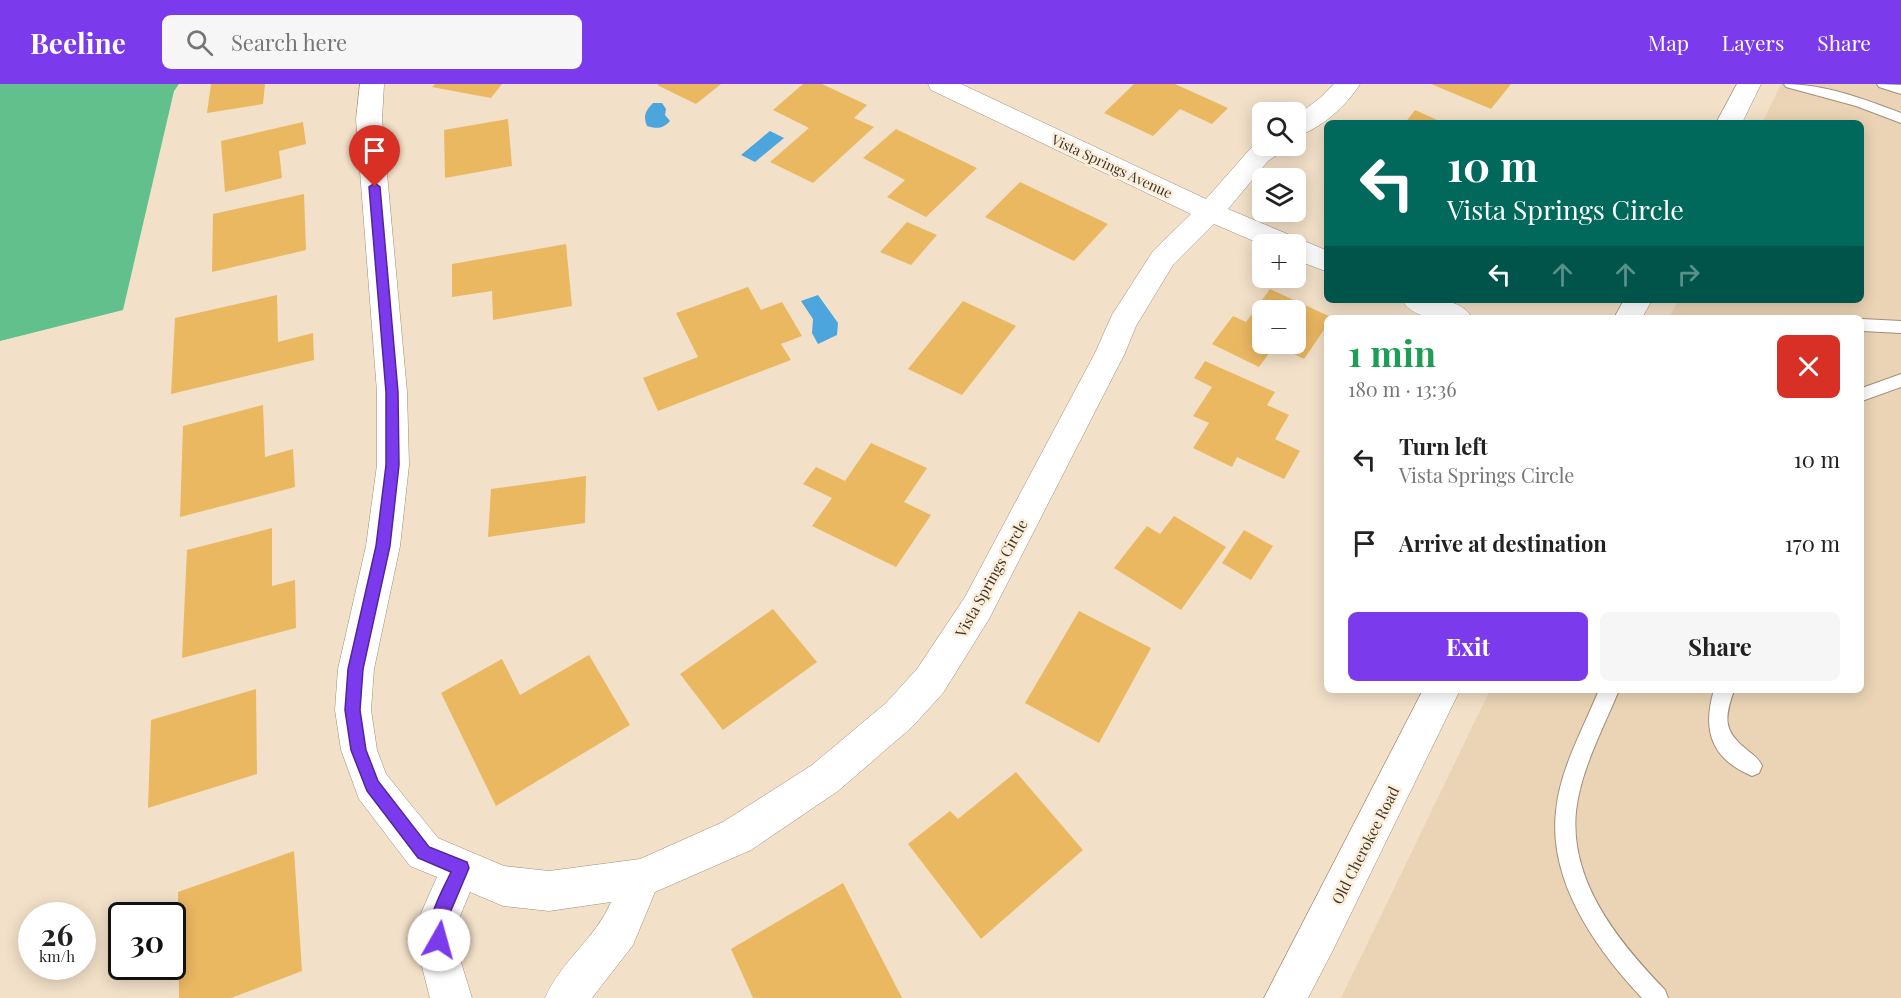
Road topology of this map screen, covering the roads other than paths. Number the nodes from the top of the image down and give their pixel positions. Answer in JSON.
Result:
{"nodes":[{"id":1,"x":372,"y":84,"type":"edge"},
{"id":2,"x":940,"y":84,"type":"edge"},
{"id":3,"x":1348,"y":84,"type":"edge"},
{"id":4,"x":1749,"y":84,"type":"edge"},
{"id":5,"x":1791,"y":84,"type":"edge"},
{"id":6,"x":1884,"y":84,"type":"edge"},
{"id":7,"x":1901,"y":90,"type":"edge"},
{"id":8,"x":1901,"y":118,"type":"edge"},
{"id":9,"x":1730,"y":120,"type":"edge"},
{"id":10,"x":1306,"y":121,"type":"edge"},
{"id":11,"x":1258,"y":156,"type":"edge"},
{"id":12,"x":1210,"y":212,"type":"junction"},
{"id":13,"x":1262,"y":234,"type":"edge"},
{"id":14,"x":1306,"y":253,"type":"edge"},
{"id":15,"x":1324,"y":260,"type":"edge"},
{"id":16,"x":1423,"y":303,"type":"edge"},
{"id":17,"x":1451,"y":315,"type":"edge"},
{"id":18,"x":1864,"y":325,"type":"edge"},
{"id":19,"x":1901,"y":327,"type":"edge"},
{"id":20,"x":1901,"y":380,"type":"edge"},
{"id":21,"x":1864,"y":394,"type":"edge"},
{"id":22,"x":1440,"y":693,"type":"edge"},
{"id":23,"x":1608,"y":693,"type":"edge"},
{"id":24,"x":1723,"y":693,"type":"edge"},
{"id":25,"x":1752,"y":766,"type":"dead end"},
{"id":26,"x":461,"y":868,"type":"junction"},
{"id":27,"x":641,"y":878,"type":"junction"},
{"id":28,"x":451,"y":998,"type":"edge"},
{"id":29,"x":566,"y":998,"type":"edge"},
{"id":30,"x":1285,"y":998,"type":"edge"},
{"id":31,"x":1657,"y":998,"type":"edge"}],
"edges":[{"from":1,"to":26,"type":"street","name":"Vista Springs Circle"},
{"from":2,"to":12,"type":"street","name":"Vista Springs Avenue"},
{"from":3,"to":10,"type":"street"},
{"from":4,"to":9,"type":"street"},
{"from":5,"to":8,"type":"lane"},
{"from":6,"to":7,"type":"lane"},
{"from":11,"to":12,"type":"street","name":"Vista Springs Circle"},
{"from":12,"to":13,"type":"street","name":"Vista Springs Avenue"},
{"from":12,"to":27,"type":"street","name":"Vista Springs Circle"},
{"from":14,"to":15,"type":"street"},
{"from":16,"to":17,"type":"street"},
{"from":18,"to":19,"type":"lane"},
{"from":20,"to":21,"type":"lane"},
{"from":22,"to":30,"type":"street","name":"Old Cherokee Road"},
{"from":23,"to":31,"type":"lane"},
{"from":24,"to":25,"type":"lane"},
{"from":26,"to":27,"type":"street","name":"Vista Springs Circle"},
{"from":26,"to":28,"type":"street"},
{"from":27,"to":29,"type":"street"}]}
